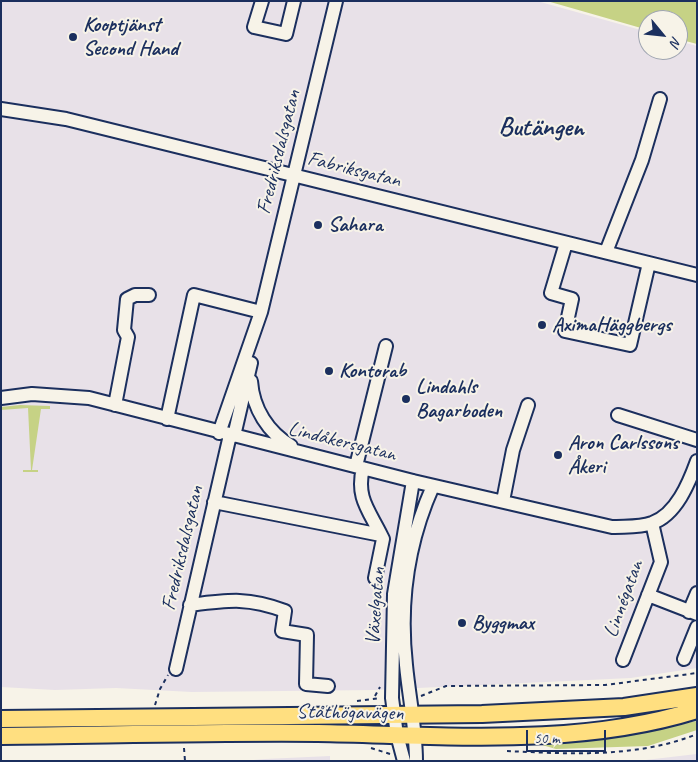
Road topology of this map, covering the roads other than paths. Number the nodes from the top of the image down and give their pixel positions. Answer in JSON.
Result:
{"nodes":[{"id":1,"x":262,"y":1,"type":"edge"},
{"id":2,"x":294,"y":1,"type":"edge"},
{"id":3,"x":336,"y":1,"type":"edge"},
{"id":4,"x":660,"y":99,"type":"dead end"},
{"id":5,"x":1,"y":109,"type":"edge"},
{"id":6,"x":294,"y":176,"type":"junction"},
{"id":7,"x":566,"y":243,"type":"junction"},
{"id":8,"x":606,"y":252,"type":"junction"},
{"id":9,"x":649,"y":263,"type":"junction"},
{"id":10,"x":697,"y":275,"type":"edge"},
{"id":11,"x":149,"y":294,"type":"dead end"},
{"id":12,"x":260,"y":312,"type":"junction"},
{"id":13,"x":386,"y":346,"type":"dead end"},
{"id":14,"x":250,"y":370,"type":"junction"},
{"id":15,"x":1,"y":398,"type":"edge"},
{"id":16,"x":115,"y":405,"type":"junction"},
{"id":17,"x":528,"y":405,"type":"dead end"},
{"id":18,"x":618,"y":415,"type":"dead end"},
{"id":19,"x":166,"y":419,"type":"junction"},
{"id":20,"x":228,"y":435,"type":"junction"},
{"id":21,"x":697,"y":440,"type":"edge"},
{"id":22,"x":312,"y":454,"type":"junction"},
{"id":23,"x":697,"y":461,"type":"edge"},
{"id":24,"x":359,"y":467,"type":"junction"},
{"id":25,"x":414,"y":481,"type":"junction"},
{"id":26,"x":433,"y":486,"type":"junction"},
{"id":27,"x":503,"y":501,"type":"junction"},
{"id":28,"x":214,"y":502,"type":"junction"},
{"id":29,"x":652,"y":523,"type":"junction"},
{"id":30,"x":380,"y":535,"type":"junction"},
{"id":31,"x":375,"y":578,"type":"dead end"},
{"id":32,"x":697,"y":593,"type":"edge"},
{"id":33,"x":648,"y":595,"type":"junction"},
{"id":34,"x":190,"y":605,"type":"junction"},
{"id":35,"x":693,"y":613,"type":"edge"},
{"id":36,"x":697,"y":627,"type":"edge"},
{"id":37,"x":684,"y":659,"type":"dead end"},
{"id":38,"x":622,"y":660,"type":"dead end"},
{"id":39,"x":176,"y":669,"type":"road end"},
{"id":40,"x":328,"y":686,"type":"dead end"},
{"id":41,"x":697,"y":696,"type":"edge"},
{"id":42,"x":415,"y":699,"type":"junction"},
{"id":43,"x":393,"y":706,"type":"junction"},
{"id":44,"x":697,"y":710,"type":"edge"},
{"id":45,"x":1,"y":719,"type":"edge"},
{"id":46,"x":397,"y":735,"type":"junction"},
{"id":47,"x":415,"y":735,"type":"junction"},
{"id":48,"x":1,"y":736,"type":"edge"},
{"id":49,"x":404,"y":761,"type":"edge"},
{"id":50,"x":416,"y":761,"type":"edge"}],
"edges":[{"from":1,"to":2,"type":"street"},
{"from":3,"to":6,"type":"street","name":"Fredriksdalsgatan"},
{"from":4,"to":8,"type":"street"},
{"from":5,"to":6,"type":"street","name":"Fabriksgatan"},
{"from":6,"to":7,"type":"street","name":"Fabriksgatan"},
{"from":6,"to":12,"type":"street","name":"Fredriksdalsgatan"},
{"from":7,"to":8,"type":"street","name":"Fabriksgatan"},
{"from":7,"to":9,"type":"street"},
{"from":8,"to":9,"type":"street","name":"Fabriksgatan"},
{"from":9,"to":10,"type":"street","name":"Fabriksgatan"},
{"from":11,"to":16,"type":"street"},
{"from":12,"to":14,"type":"street","name":"Fredriksdalsgatan"},
{"from":12,"to":19,"type":"street"},
{"from":12,"to":20,"type":"street","name":"Fredriksdalsgatan"},
{"from":13,"to":24,"type":"street"},
{"from":14,"to":20,"type":"street","name":"Fredriksdalsgatan"},
{"from":14,"to":22,"type":"street","name":"Fredriksdalsgatan"},
{"from":15,"to":16,"type":"street","name":"Lindåkersgatan"},
{"from":16,"to":19,"type":"street","name":"Lindåkersgatan"},
{"from":17,"to":27,"type":"street"},
{"from":18,"to":21,"type":"street"},
{"from":19,"to":20,"type":"street","name":"Lindåkersgatan"},
{"from":20,"to":22,"type":"street","name":"Lindåkersgatan"},
{"from":20,"to":28,"type":"street","name":"Fredriksdalsgatan"},
{"from":22,"to":24,"type":"street","name":"Lindåkersgatan"},
{"from":23,"to":29,"type":"street","name":"Lindåkersgatan"},
{"from":24,"to":25,"type":"street","name":"Lindåkersgatan"},
{"from":24,"to":30,"type":"street"},
{"from":25,"to":26,"type":"street","name":"Lindåkersgatan"},
{"from":25,"to":43,"type":"street","name":"Växelgatan"},
{"from":26,"to":27,"type":"street","name":"Lindåkersgatan"},
{"from":26,"to":42,"type":"street","name":"Växelgatan"},
{"from":27,"to":29,"type":"street","name":"Lindåkersgatan"},
{"from":28,"to":30,"type":"street"},
{"from":28,"to":34,"type":"street","name":"Fredriksdalsgatan"},
{"from":29,"to":33,"type":"street","name":"Linnégatan"},
{"from":30,"to":31,"type":"street"},
{"from":32,"to":35,"type":"street"},
{"from":33,"to":35,"type":"street"},
{"from":33,"to":38,"type":"street","name":"Linnégatan"},
{"from":34,"to":39,"type":"street","name":"Fredriksdalsgatan"},
{"from":34,"to":40,"type":"street"},
{"from":36,"to":37,"type":"street"},
{"from":41,"to":42,"type":"main road","name":"Ståthögavägen"},
{"from":42,"to":43,"type":"main road","name":"Ståthögavägen"},
{"from":42,"to":47,"type":"street","name":"Växelgatan"},
{"from":43,"to":45,"type":"main road","name":"Ståthögavägen"},
{"from":43,"to":46,"type":"street","name":"Växelgatan"},
{"from":44,"to":47,"type":"main road","name":"Ståthögavägen"},
{"from":46,"to":47,"type":"main road","name":"Ståthögavägen"},
{"from":46,"to":48,"type":"main road","name":"Ståthögavägen"},
{"from":46,"to":49,"type":"street","name":"Växelgatan"},
{"from":47,"to":50,"type":"street","name":"Växelgatan"}]}
